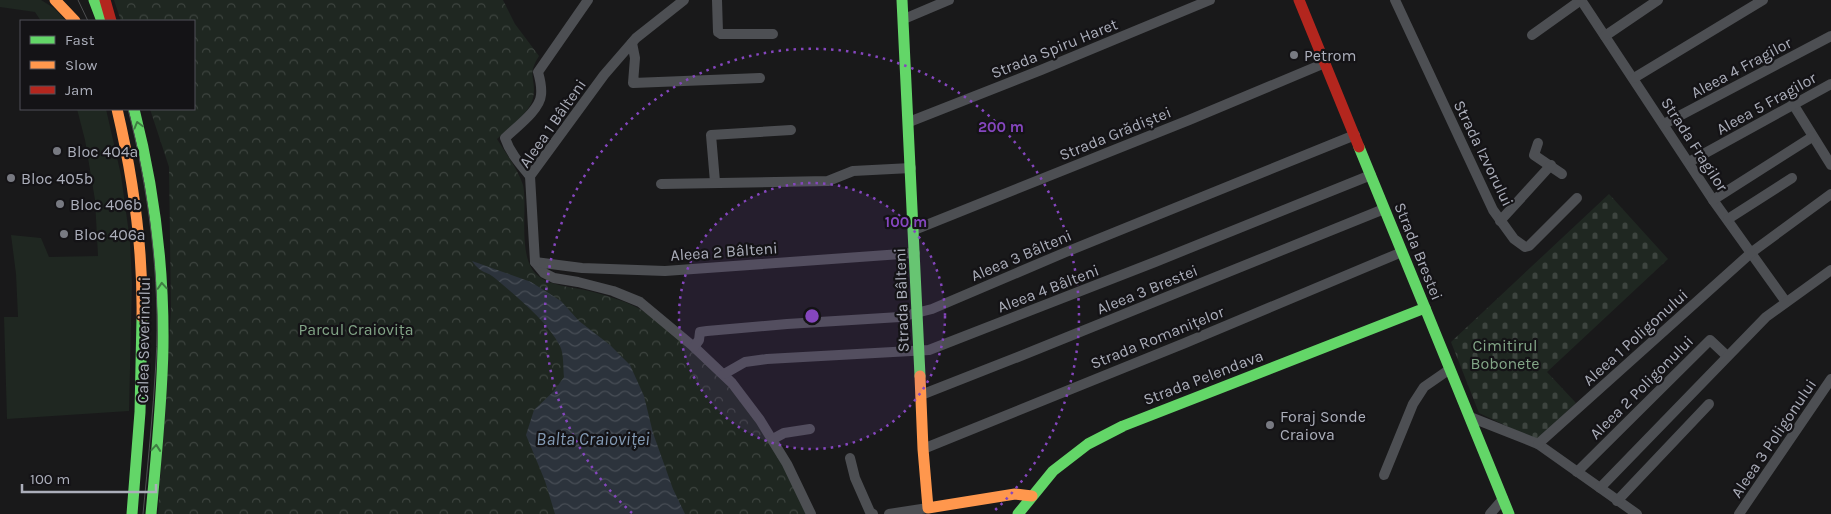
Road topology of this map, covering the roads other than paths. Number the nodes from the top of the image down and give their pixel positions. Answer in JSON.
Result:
{"nodes":[{"id":1,"x":55,"y":0,"type":"edge"},
{"id":2,"x":70,"y":0,"type":"edge"},
{"id":3,"x":94,"y":0,"type":"edge"},
{"id":4,"x":105,"y":0,"type":"edge"},
{"id":5,"x":588,"y":0,"type":"edge"},
{"id":6,"x":684,"y":0,"type":"edge"},
{"id":7,"x":718,"y":0,"type":"edge"},
{"id":8,"x":902,"y":0,"type":"edge"},
{"id":9,"x":949,"y":0,"type":"edge"},
{"id":10,"x":1210,"y":0,"type":"edge"},
{"id":11,"x":1299,"y":0,"type":"edge"},
{"id":12,"x":1395,"y":0,"type":"edge"},
{"id":13,"x":1581,"y":0,"type":"edge"},
{"id":14,"x":1658,"y":0,"type":"edge"},
{"id":15,"x":1763,"y":0,"type":"edge"},
{"id":16,"x":904,"y":19,"type":"junction"},
{"id":17,"x":74,"y":20,"type":"edge"},
{"id":18,"x":80,"y":20,"type":"edge"},
{"id":19,"x":102,"y":20,"type":"edge"},
{"id":20,"x":111,"y":20,"type":"edge"},
{"id":21,"x":773,"y":34,"type":"dead end"},
{"id":22,"x":1532,"y":35,"type":"dead end"},
{"id":23,"x":1605,"y":36,"type":"junction"},
{"id":24,"x":1831,"y":36,"type":"edge"},
{"id":25,"x":632,"y":43,"type":"junction"},
{"id":26,"x":1325,"y":63,"type":"junction"},
{"id":27,"x":760,"y":78,"type":"dead end"},
{"id":28,"x":1634,"y":78,"type":"junction"},
{"id":29,"x":1831,"y":84,"type":"edge"},
{"id":30,"x":1793,"y":104,"type":"junction"},
{"id":31,"x":117,"y":110,"type":"edge"},
{"id":32,"x":134,"y":110,"type":"edge"},
{"id":33,"x":910,"y":122,"type":"junction"},
{"id":34,"x":1664,"y":124,"type":"junction"},
{"id":35,"x":791,"y":130,"type":"dead end"},
{"id":36,"x":1355,"y":135,"type":"junction"},
{"id":37,"x":1812,"y":137,"type":"junction"},
{"id":38,"x":1538,"y":143,"type":"dead end"},
{"id":39,"x":1689,"y":162,"type":"junction"},
{"id":40,"x":1551,"y":165,"type":"junction"},
{"id":41,"x":1831,"y":165,"type":"edge"},
{"id":42,"x":911,"y":168,"type":"junction"},
{"id":43,"x":1562,"y":174,"type":"dead end"},
{"id":44,"x":1371,"y":175,"type":"junction"},
{"id":45,"x":530,"y":176,"type":"junction"},
{"id":46,"x":1792,"y":178,"type":"dead end"},
{"id":47,"x":715,"y":182,"type":"junction"},
{"id":48,"x":661,"y":184,"type":"dead end"},
{"id":49,"x":1831,"y":194,"type":"edge"},
{"id":50,"x":1577,"y":198,"type":"dead end"},
{"id":51,"x":1714,"y":200,"type":"junction"},
{"id":52,"x":1384,"y":208,"type":"junction"},
{"id":53,"x":1728,"y":219,"type":"junction"},
{"id":54,"x":1500,"y":221,"type":"junction"},
{"id":55,"x":914,"y":230,"type":"junction"},
{"id":56,"x":1402,"y":252,"type":"junction"},
{"id":57,"x":1752,"y":252,"type":"junction"},
{"id":58,"x":915,"y":253,"type":"junction"},
{"id":59,"x":535,"y":262,"type":"junction"},
{"id":60,"x":1831,"y":270,"type":"edge"},
{"id":61,"x":1786,"y":302,"type":"junction"},
{"id":62,"x":1425,"y":308,"type":"junction"},
{"id":63,"x":918,"y":313,"type":"junction"},
{"id":64,"x":694,"y":347,"type":"junction"},
{"id":65,"x":919,"y":350,"type":"junction"},
{"id":66,"x":1727,"y":356,"type":"junction"},
{"id":67,"x":1450,"y":369,"type":"junction"},
{"id":68,"x":724,"y":374,"type":"junction"},
{"id":69,"x":1831,"y":379,"type":"edge"},
{"id":70,"x":921,"y":395,"type":"junction"},
{"id":71,"x":1709,"y":404,"type":"dead end"},
{"id":72,"x":1470,"y":417,"type":"junction"},
{"id":73,"x":810,"y":428,"type":"dead end"},
{"id":74,"x":773,"y":439,"type":"junction"},
{"id":75,"x":1538,"y":444,"type":"junction"},
{"id":76,"x":923,"y":450,"type":"junction"},
{"id":77,"x":850,"y":458,"type":"dead end"},
{"id":78,"x":1577,"y":472,"type":"junction"},
{"id":79,"x":1384,"y":475,"type":"dead end"},
{"id":80,"x":1600,"y":488,"type":"junction"},
{"id":81,"x":1032,"y":496,"type":"junction"},
{"id":82,"x":1503,"y":499,"type":"junction"},
{"id":83,"x":1618,"y":501,"type":"junction"},
{"id":84,"x":928,"y":508,"type":"junction"},
{"id":85,"x":132,"y":514,"type":"edge"},
{"id":86,"x":151,"y":514,"type":"edge"},
{"id":87,"x":811,"y":514,"type":"edge"},
{"id":88,"x":873,"y":514,"type":"edge"},
{"id":89,"x":889,"y":514,"type":"edge"},
{"id":90,"x":1018,"y":514,"type":"edge"},
{"id":91,"x":1490,"y":514,"type":"edge"},
{"id":92,"x":1510,"y":514,"type":"edge"},
{"id":93,"x":1637,"y":514,"type":"edge"},
{"id":94,"x":1739,"y":514,"type":"edge"}],
"edges":[{"from":1,"to":17,"type":"main road"},
{"from":2,"to":18,"type":"main road"},
{"from":3,"to":19,"type":"main road"},
{"from":4,"to":20,"type":"main road"},
{"from":5,"to":45,"type":"street"},
{"from":6,"to":25,"type":"street","name":"Aleea 1 Bâlteni"},
{"from":7,"to":21,"type":"street"},
{"from":8,"to":16,"type":"main road","name":"Strada Bâlteni"},
{"from":9,"to":16,"type":"street"},
{"from":10,"to":33,"type":"street","name":"Strada Spiru Haret"},
{"from":11,"to":26,"type":"main road","name":"Strada Brestei"},
{"from":12,"to":54,"type":"street","name":"Strada Izvorului"},
{"from":13,"to":22,"type":"street"},
{"from":13,"to":23,"type":"street","name":"Strada Fragilor"},
{"from":14,"to":23,"type":"street"},
{"from":15,"to":28,"type":"street"},
{"from":16,"to":33,"type":"main road","name":"Strada Bâlteni"},
{"from":23,"to":28,"type":"street","name":"Strada Fragilor"},
{"from":24,"to":34,"type":"street","name":"Aleea 4 Fragilor"},
{"from":25,"to":27,"type":"street"},
{"from":25,"to":45,"type":"street","name":"Aleea 1 Bâlteni"},
{"from":26,"to":36,"type":"main road","name":"Strada Brestei"},
{"from":26,"to":55,"type":"street","name":"Strada Grădiștei"},
{"from":28,"to":34,"type":"street","name":"Strada Fragilor"},
{"from":29,"to":30,"type":"street","name":"Aleea 5 Fragilor"},
{"from":30,"to":37,"type":"street"},
{"from":30,"to":39,"type":"street","name":"Aleea 5 Fragilor"},
{"from":31,"to":85,"type":"main road","name":"Calea Severinului"},
{"from":86,"to":32,"type":"main road","name":"Calea Severinului","one_way":true},
{"from":33,"to":42,"type":"main road","name":"Strada Bâlteni"},
{"from":34,"to":39,"type":"street","name":"Strada Fragilor"},
{"from":35,"to":47,"type":"street"},
{"from":36,"to":44,"type":"main road","name":"Strada Brestei"},
{"from":36,"to":63,"type":"street","name":"Aleea 3 Bâlteni"},
{"from":37,"to":41,"type":"street"},
{"from":37,"to":51,"type":"street"},
{"from":38,"to":40,"type":"street"},
{"from":39,"to":51,"type":"street","name":"Strada Fragilor"},
{"from":40,"to":43,"type":"street"},
{"from":40,"to":54,"type":"street"},
{"from":42,"to":47,"type":"street"},
{"from":42,"to":55,"type":"main road","name":"Strada Bâlteni"},
{"from":44,"to":52,"type":"main road","name":"Strada Brestei"},
{"from":44,"to":65,"type":"street","name":"Aleea 4 Bâlteni"},
{"from":45,"to":59,"type":"street","name":"Aleea 1 Bâlteni"},
{"from":46,"to":53,"type":"street"},
{"from":47,"to":48,"type":"street"},
{"from":49,"to":57,"type":"street","name":"Aleea 1 Poligonului"},
{"from":50,"to":54,"type":"street","name":"Strada Izvorului"},
{"from":51,"to":53,"type":"street","name":"Strada Fragilor"},
{"from":52,"to":56,"type":"main road","name":"Strada Brestei"},
{"from":52,"to":70,"type":"street","name":"Aleea 3 Brestei"},
{"from":53,"to":57,"type":"street","name":"Strada Fragilor"},
{"from":55,"to":58,"type":"main road","name":"Strada Bâlteni"},
{"from":56,"to":62,"type":"main road","name":"Strada Brestei"},
{"from":56,"to":76,"type":"street","name":"Strada Romanițelor"},
{"from":57,"to":61,"type":"street","name":"Strada Fragilor"},
{"from":57,"to":75,"type":"street","name":"Aleea 1 Poligonului"},
{"from":58,"to":59,"type":"street","name":"Aleea 2 Bâlteni"},
{"from":58,"to":63,"type":"main road","name":"Strada Bâlteni"},
{"from":59,"to":64,"type":"street"},
{"from":60,"to":61,"type":"street"},
{"from":61,"to":66,"type":"street"},
{"from":62,"to":67,"type":"main road","name":"Strada Brestei"},
{"from":62,"to":81,"type":"main road","name":"Strada Pelendava"},
{"from":63,"to":64,"type":"street","name":"Aleea 3 Bâlteni"},
{"from":63,"to":65,"type":"main road","name":"Strada Bâlteni"},
{"from":64,"to":68,"type":"street"},
{"from":65,"to":68,"type":"street","name":"Aleea 4 Bâlteni"},
{"from":65,"to":70,"type":"main road","name":"Strada Bâlteni"},
{"from":66,"to":78,"type":"street","name":"Aleea 2 Poligonului"},
{"from":66,"to":80,"type":"street"},
{"from":67,"to":72,"type":"main road","name":"Strada Brestei"},
{"from":67,"to":79,"type":"street"},
{"from":68,"to":74,"type":"street"},
{"from":69,"to":94,"type":"street","name":"Aleea 3 Poligonului"},
{"from":70,"to":76,"type":"main road","name":"Strada Bâlteni"},
{"from":71,"to":83,"type":"street"},
{"from":72,"to":75,"type":"street"},
{"from":72,"to":82,"type":"main road","name":"Strada Brestei"},
{"from":73,"to":74,"type":"street"},
{"from":74,"to":87,"type":"street"},
{"from":75,"to":78,"type":"street"},
{"from":76,"to":84,"type":"main road","name":"Strada Bâlteni"},
{"from":77,"to":88,"type":"street"},
{"from":78,"to":80,"type":"street"},
{"from":80,"to":83,"type":"street"},
{"from":81,"to":84,"type":"main road"},
{"from":81,"to":90,"type":"main road","name":"Strada Pelendava"},
{"from":82,"to":91,"type":"street"},
{"from":82,"to":92,"type":"main road","name":"Strada Brestei"},
{"from":83,"to":93,"type":"street"},
{"from":84,"to":89,"type":"street"}]}
